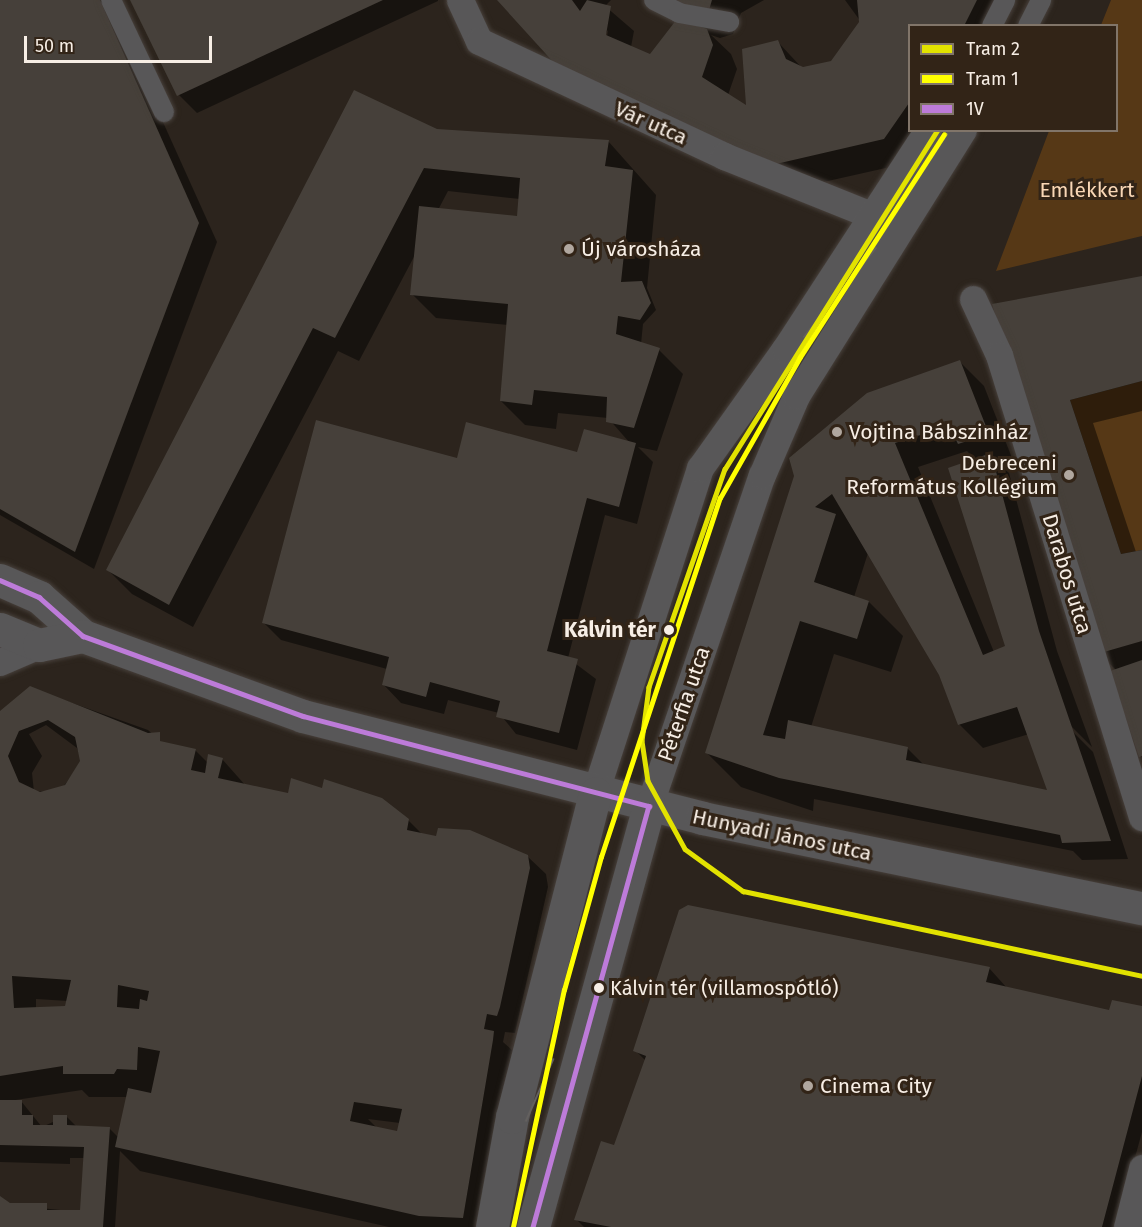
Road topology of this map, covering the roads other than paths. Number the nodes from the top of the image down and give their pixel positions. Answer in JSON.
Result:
{"nodes":[{"id":1,"x":111,"y":0,"type":"edge"},
{"id":2,"x":654,"y":0,"type":"edge"},
{"id":3,"x":1005,"y":0,"type":"edge"},
{"id":4,"x":1041,"y":0,"type":"edge"},
{"id":5,"x":460,"y":3,"type":"edge"},
{"id":6,"x":729,"y":22,"type":"dead end"},
{"id":7,"x":993,"y":24,"type":"edge"},
{"id":8,"x":1029,"y":24,"type":"edge"},
{"id":9,"x":164,"y":112,"type":"dead end"},
{"id":10,"x":927,"y":132,"type":"edge"},
{"id":11,"x":962,"y":132,"type":"edge"},
{"id":12,"x":868,"y":214,"type":"junction"},
{"id":13,"x":973,"y":299,"type":"dead end"},
{"id":14,"x":0,"y":580,"type":"edge"},
{"id":15,"x":0,"y":629,"type":"edge"},
{"id":16,"x":83,"y":636,"type":"junction"},
{"id":17,"x":39,"y":645,"type":"junction"},
{"id":18,"x":0,"y":662,"type":"edge"},
{"id":19,"x":595,"y":793,"type":"junction"},
{"id":20,"x":649,"y":806,"type":"junction"},
{"id":21,"x":1142,"y":817,"type":"edge"},
{"id":22,"x":1142,"y":908,"type":"edge"},
{"id":23,"x":1142,"y":1168,"type":"edge"},
{"id":24,"x":492,"y":1227,"type":"edge"},
{"id":25,"x":533,"y":1227,"type":"edge"},
{"id":26,"x":1127,"y":1227,"type":"edge"}],
"edges":[{"from":1,"to":9,"type":"street"},
{"from":2,"to":6,"type":"street"},
{"from":3,"to":7,"type":"street"},
{"from":4,"to":8,"type":"street"},
{"from":5,"to":12,"type":"street","name":"Vár utca"},
{"from":10,"to":12,"type":"street"},
{"from":11,"to":20,"type":"street","name":"Péterfia utca"},
{"from":12,"to":19,"type":"street"},
{"from":13,"to":21,"type":"street","name":"Darabos utca"},
{"from":14,"to":16,"type":"street","name":"Hunyadi János utca"},
{"from":15,"to":17,"type":"street"},
{"from":16,"to":17,"type":"street"},
{"from":16,"to":19,"type":"street","name":"Hunyadi János utca"},
{"from":17,"to":18,"type":"street"},
{"from":19,"to":20,"type":"street","name":"Hunyadi János utca"},
{"from":19,"to":24,"type":"street"},
{"from":20,"to":22,"type":"street","name":"Hunyadi János utca"},
{"from":20,"to":25,"type":"street","name":"Péterfia utca"},
{"from":23,"to":26,"type":"street"}]}
